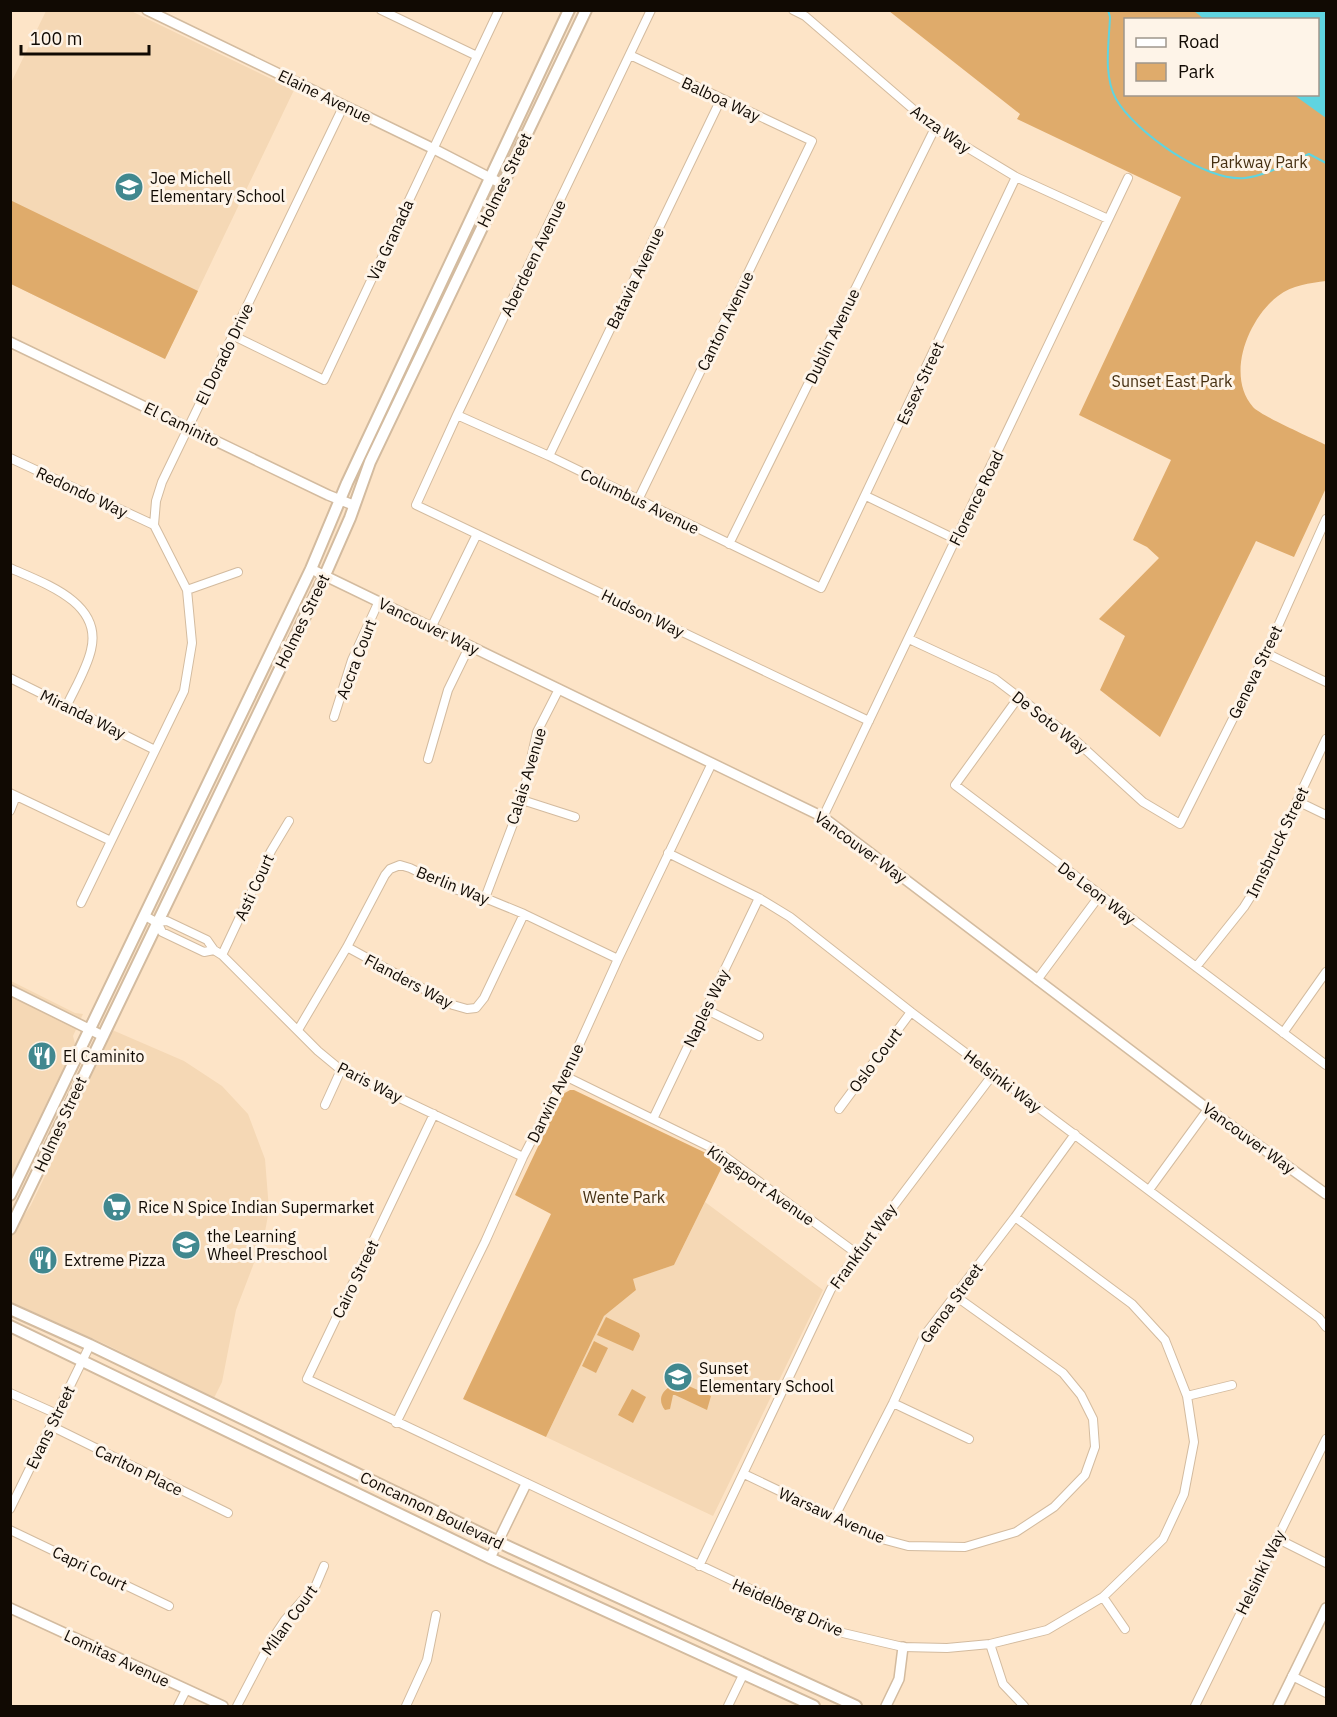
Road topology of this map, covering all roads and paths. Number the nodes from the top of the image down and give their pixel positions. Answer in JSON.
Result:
{"nodes":[{"id":1,"x":147,"y":10,"type":"edge"},
{"id":2,"x":381,"y":10,"type":"edge"},
{"id":3,"x":499,"y":10,"type":"edge"},
{"id":4,"x":569,"y":10,"type":"edge"},
{"id":5,"x":586,"y":10,"type":"edge"},
{"id":6,"x":651,"y":10,"type":"edge"},
{"id":7,"x":793,"y":10,"type":"edge"},
{"id":8,"x":630,"y":55,"type":"junction"},
{"id":9,"x":477,"y":56,"type":"junction"},
{"id":10,"x":721,"y":99,"type":"junction"},
{"id":11,"x":344,"y":105,"type":"junction"},
{"id":12,"x":935,"y":128,"type":"junction"},
{"id":13,"x":812,"y":141,"type":"joint"},
{"id":14,"x":434,"y":149,"type":"junction"},
{"id":15,"x":490,"y":177,"type":"junction"},
{"id":16,"x":1016,"y":177,"type":"junction"},
{"id":17,"x":1128,"y":178,"type":"dead end"},
{"id":18,"x":502,"y":184,"type":"junction"},
{"id":19,"x":1108,"y":219,"type":"junction"},
{"id":20,"x":234,"y":336,"type":"junction"},
{"id":21,"x":10,"y":342,"type":"edge"},
{"id":22,"x":457,"y":415,"type":"junction"},
{"id":23,"x":188,"y":427,"type":"junction"},
{"id":24,"x":549,"y":456,"type":"junction"},
{"id":25,"x":10,"y":458,"type":"edge"},
{"id":26,"x":867,"y":496,"type":"junction"},
{"id":27,"x":340,"y":500,"type":"junction"},
{"id":28,"x":638,"y":501,"type":"junction"},
{"id":29,"x":353,"y":505,"type":"junction"},
{"id":30,"x":416,"y":505,"type":"joint"},
{"id":31,"x":1326,"y":519,"type":"edge"},
{"id":32,"x":154,"y":525,"type":"junction"},
{"id":33,"x":477,"y":534,"type":"junction"},
{"id":34,"x":955,"y":539,"type":"junction"},
{"id":35,"x":729,"y":544,"type":"junction"},
{"id":36,"x":10,"y":568,"type":"edge"},
{"id":37,"x":311,"y":569,"type":"junction"},
{"id":38,"x":238,"y":572,"type":"dead end"},
{"id":39,"x":325,"y":575,"type":"junction"},
{"id":40,"x":821,"y":588,"type":"joint"},
{"id":41,"x":187,"y":590,"type":"junction"},
{"id":42,"x":379,"y":601,"type":"junction"},
{"id":43,"x":432,"y":626,"type":"junction"},
{"id":44,"x":909,"y":639,"type":"junction"},
{"id":45,"x":470,"y":645,"type":"junction"},
{"id":46,"x":1266,"y":653,"type":"junction"},
{"id":47,"x":10,"y":678,"type":"edge"},
{"id":48,"x":1326,"y":682,"type":"edge"},
{"id":49,"x":559,"y":689,"type":"junction"},
{"id":50,"x":1018,"y":698,"type":"junction"},
{"id":51,"x":67,"y":705,"type":"junction"},
{"id":52,"x":334,"y":717,"type":"dead end"},
{"id":53,"x":869,"y":721,"type":"junction"},
{"id":54,"x":1326,"y":739,"type":"edge"},
{"id":55,"x":155,"y":750,"type":"junction"},
{"id":56,"x":428,"y":759,"type":"dead end"},
{"id":57,"x":712,"y":763,"type":"junction"},
{"id":58,"x":13,"y":795,"type":"edge"},
{"id":59,"x":522,"y":800,"type":"junction"},
{"id":60,"x":1298,"y":801,"type":"junction"},
{"id":61,"x":10,"y":811,"type":"edge"},
{"id":62,"x":1326,"y":815,"type":"edge"},
{"id":63,"x":823,"y":817,"type":"junction"},
{"id":64,"x":575,"y":818,"type":"dead end"},
{"id":65,"x":289,"y":821,"type":"dead end"},
{"id":66,"x":1180,"y":824,"type":"joint"},
{"id":67,"x":111,"y":842,"type":"junction"},
{"id":68,"x":668,"y":853,"type":"junction"},
{"id":69,"x":1100,"y":895,"type":"junction"},
{"id":70,"x":485,"y":898,"type":"junction"},
{"id":71,"x":759,"y":898,"type":"junction"},
{"id":72,"x":81,"y":903,"type":"dead end"},
{"id":73,"x":524,"y":914,"type":"junction"},
{"id":74,"x":145,"y":916,"type":"junction"},
{"id":75,"x":156,"y":922,"type":"junction"},
{"id":76,"x":346,"y":947,"type":"junction"},
{"id":77,"x":222,"y":955,"type":"junction"},
{"id":78,"x":618,"y":959,"type":"junction"},
{"id":79,"x":1196,"y":967,"type":"junction"},
{"id":80,"x":1326,"y":972,"type":"edge"},
{"id":81,"x":1037,"y":980,"type":"junction"},
{"id":82,"x":10,"y":990,"type":"edge"},
{"id":83,"x":705,"y":1009,"type":"junction"},
{"id":84,"x":911,"y":1011,"type":"junction"},
{"id":85,"x":90,"y":1030,"type":"junction"},
{"id":86,"x":298,"y":1030,"type":"junction"},
{"id":87,"x":1282,"y":1033,"type":"junction"},
{"id":88,"x":103,"y":1036,"type":"junction"},
{"id":89,"x":759,"y":1036,"type":"dead end"},
{"id":90,"x":1326,"y":1065,"type":"edge"},
{"id":91,"x":341,"y":1070,"type":"junction"},
{"id":92,"x":994,"y":1073,"type":"junction"},
{"id":93,"x":565,"y":1076,"type":"junction"},
{"id":94,"x":325,"y":1104,"type":"dead end"},
{"id":95,"x":839,"y":1108,"type":"dead end"},
{"id":96,"x":1208,"y":1109,"type":"junction"},
{"id":97,"x":434,"y":1114,"type":"junction"},
{"id":98,"x":653,"y":1119,"type":"junction"},
{"id":99,"x":1075,"y":1134,"type":"junction"},
{"id":100,"x":523,"y":1157,"type":"junction"},
{"id":101,"x":1149,"y":1191,"type":"junction"},
{"id":102,"x":1326,"y":1194,"type":"edge"},
{"id":103,"x":10,"y":1195,"type":"edge"},
{"id":104,"x":1016,"y":1217,"type":"junction"},
{"id":105,"x":10,"y":1229,"type":"edge"},
{"id":106,"x":856,"y":1253,"type":"junction"},
{"id":107,"x":954,"y":1295,"type":"junction"},
{"id":108,"x":10,"y":1310,"type":"edge"},
{"id":109,"x":10,"y":1326,"type":"edge"},
{"id":110,"x":1326,"y":1327,"type":"edge"},
{"id":111,"x":90,"y":1345,"type":"junction"},
{"id":112,"x":83,"y":1360,"type":"junction"},
{"id":113,"x":307,"y":1379,"type":"joint"},
{"id":114,"x":1232,"y":1385,"type":"dead end"},
{"id":115,"x":10,"y":1393,"type":"edge"},
{"id":116,"x":1187,"y":1396,"type":"junction"},
{"id":117,"x":893,"y":1403,"type":"junction"},
{"id":118,"x":57,"y":1414,"type":"junction"},
{"id":119,"x":396,"y":1422,"type":"junction"},
{"id":120,"x":51,"y":1426,"type":"junction"},
{"id":121,"x":969,"y":1439,"type":"dead end"},
{"id":122,"x":1326,"y":1439,"type":"edge"},
{"id":123,"x":744,"y":1474,"type":"junction"},
{"id":124,"x":526,"y":1484,"type":"junction"},
{"id":125,"x":10,"y":1509,"type":"edge"},
{"id":126,"x":228,"y":1513,"type":"dead end"},
{"id":127,"x":834,"y":1518,"type":"junction"},
{"id":128,"x":10,"y":1530,"type":"edge"},
{"id":129,"x":1276,"y":1538,"type":"junction"},
{"id":130,"x":498,"y":1542,"type":"junction"},
{"id":131,"x":489,"y":1558,"type":"junction"},
{"id":132,"x":1326,"y":1563,"type":"edge"},
{"id":133,"x":324,"y":1566,"type":"dead end"},
{"id":134,"x":699,"y":1566,"type":"junction"},
{"id":135,"x":1103,"y":1597,"type":"junction"},
{"id":136,"x":170,"y":1606,"type":"dead end"},
{"id":137,"x":10,"y":1608,"type":"edge"},
{"id":138,"x":1326,"y":1608,"type":"edge"},
{"id":139,"x":436,"y":1615,"type":"dead end"},
{"id":140,"x":1125,"y":1629,"type":"dead end"},
{"id":141,"x":990,"y":1644,"type":"junction"},
{"id":142,"x":903,"y":1647,"type":"junction"},
{"id":143,"x":743,"y":1675,"type":"junction"},
{"id":144,"x":1292,"y":1676,"type":"junction"},
{"id":145,"x":186,"y":1690,"type":"junction"},
{"id":146,"x":1326,"y":1693,"type":"edge"},
{"id":147,"x":178,"y":1707,"type":"edge"},
{"id":148,"x":224,"y":1707,"type":"edge"},
{"id":149,"x":237,"y":1707,"type":"edge"},
{"id":150,"x":405,"y":1707,"type":"edge"},
{"id":151,"x":728,"y":1707,"type":"edge"},
{"id":152,"x":814,"y":1707,"type":"edge"},
{"id":153,"x":855,"y":1707,"type":"edge"},
{"id":154,"x":886,"y":1707,"type":"edge"},
{"id":155,"x":1024,"y":1707,"type":"edge"},
{"id":156,"x":1195,"y":1707,"type":"edge"},
{"id":157,"x":1278,"y":1707,"type":"edge"}],
"edges":[{"from":1,"to":11,"type":"street","name":"Elaine Avenue"},
{"from":2,"to":9,"type":"street"},
{"from":3,"to":9,"type":"street","name":"Via Granada"},
{"from":4,"to":15,"type":"main road","name":"Holmes Street"},
{"from":5,"to":18,"type":"main road","name":"Holmes Street"},
{"from":6,"to":8,"type":"street","name":"Aberdeen Avenue"},
{"from":7,"to":12,"type":"street","name":"Anza Way"},
{"from":8,"to":10,"type":"street","name":"Balboa Way"},
{"from":8,"to":22,"type":"street","name":"Aberdeen Avenue"},
{"from":9,"to":14,"type":"street","name":"Via Granada"},
{"from":10,"to":13,"type":"street","name":"Balboa Way"},
{"from":10,"to":24,"type":"street","name":"Batavia Avenue"},
{"from":11,"to":14,"type":"street","name":"Elaine Avenue"},
{"from":11,"to":20,"type":"street","name":"El Dorado Drive"},
{"from":12,"to":16,"type":"street","name":"Anza Way"},
{"from":12,"to":35,"type":"street","name":"Dublin Avenue"},
{"from":13,"to":28,"type":"street","name":"Canton Avenue"},
{"from":14,"to":15,"type":"street","name":"Elaine Avenue"},
{"from":14,"to":20,"type":"street","name":"Via Granada"},
{"from":15,"to":18,"type":"street","name":"Elaine Avenue"},
{"from":15,"to":27,"type":"main road","name":"Holmes Street"},
{"from":16,"to":19,"type":"street","name":"Anza Way"},
{"from":16,"to":26,"type":"street","name":"Essex Street"},
{"from":17,"to":19,"type":"street","name":"Florence Road"},
{"from":18,"to":29,"type":"main road","name":"Holmes Street"},
{"from":19,"to":34,"type":"street","name":"Florence Road"},
{"from":20,"to":23,"type":"street","name":"El Dorado Drive"},
{"from":21,"to":23,"type":"street","name":"El Caminito"},
{"from":22,"to":24,"type":"street","name":"Columbus Avenue"},
{"from":22,"to":30,"type":"street","name":"Aberdeen Avenue"},
{"from":23,"to":27,"type":"street","name":"El Caminito"},
{"from":23,"to":32,"type":"street","name":"El Dorado Drive"},
{"from":24,"to":28,"type":"street","name":"Columbus Avenue"},
{"from":25,"to":32,"type":"street","name":"Redondo Way"},
{"from":26,"to":34,"type":"street"},
{"from":26,"to":40,"type":"street","name":"Essex Street"},
{"from":27,"to":29,"type":"street","name":"El Caminito"},
{"from":27,"to":37,"type":"main road","name":"Holmes Street"},
{"from":28,"to":35,"type":"street","name":"Columbus Avenue"},
{"from":29,"to":39,"type":"main road","name":"Holmes Street"},
{"from":30,"to":33,"type":"street","name":"Hudson Way"},
{"from":31,"to":46,"type":"street","name":"Geneva Street"},
{"from":32,"to":41,"type":"street"},
{"from":33,"to":43,"type":"street"},
{"from":33,"to":53,"type":"street","name":"Hudson Way"},
{"from":34,"to":44,"type":"street","name":"Florence Road"},
{"from":35,"to":40,"type":"street","name":"Columbus Avenue"},
{"from":36,"to":51,"type":"street"},
{"from":37,"to":39,"type":"street","name":"Vancouver Way"},
{"from":37,"to":74,"type":"main road","name":"Holmes Street"},
{"from":38,"to":41,"type":"street"},
{"from":39,"to":42,"type":"street","name":"Vancouver Way"},
{"from":39,"to":75,"type":"main road","name":"Holmes Street"},
{"from":41,"to":55,"type":"street"},
{"from":42,"to":43,"type":"street","name":"Vancouver Way"},
{"from":42,"to":52,"type":"street","name":"Accra Court"},
{"from":43,"to":45,"type":"street","name":"Vancouver Way"},
{"from":44,"to":50,"type":"street","name":"De Soto Way"},
{"from":44,"to":53,"type":"street","name":"Florence Road"},
{"from":45,"to":49,"type":"street","name":"Vancouver Way"},
{"from":45,"to":56,"type":"street"},
{"from":46,"to":48,"type":"street"},
{"from":46,"to":66,"type":"street","name":"Geneva Street"},
{"from":47,"to":51,"type":"street","name":"Miranda Way"},
{"from":49,"to":57,"type":"street","name":"Vancouver Way"},
{"from":49,"to":59,"type":"street","name":"Calais Avenue"},
{"from":50,"to":66,"type":"street","name":"De Soto Way"},
{"from":50,"to":69,"type":"street","name":"De Leon Way"},
{"from":51,"to":55,"type":"street","name":"Miranda Way"},
{"from":53,"to":63,"type":"street","name":"Florence Road"},
{"from":54,"to":60,"type":"street","name":"Innsbruck Street"},
{"from":55,"to":67,"type":"street"},
{"from":57,"to":63,"type":"street","name":"Vancouver Way"},
{"from":57,"to":68,"type":"street","name":"Darwin Avenue"},
{"from":58,"to":61,"type":"street"},
{"from":58,"to":67,"type":"street"},
{"from":59,"to":64,"type":"street"},
{"from":59,"to":70,"type":"street","name":"Calais Avenue"},
{"from":60,"to":62,"type":"street"},
{"from":60,"to":79,"type":"street","name":"Innsbruck Street"},
{"from":63,"to":81,"type":"street","name":"Vancouver Way"},
{"from":65,"to":77,"type":"street","name":"Asti Court"},
{"from":67,"to":72,"type":"street"},
{"from":68,"to":71,"type":"street","name":"Helsinki Way"},
{"from":68,"to":78,"type":"street","name":"Darwin Avenue"},
{"from":69,"to":79,"type":"street","name":"De Leon Way"},
{"from":69,"to":81,"type":"street"},
{"from":70,"to":73,"type":"street","name":"Berlin Way"},
{"from":70,"to":76,"type":"street","name":"Berlin Way"},
{"from":71,"to":83,"type":"street","name":"Naples Way"},
{"from":71,"to":84,"type":"street","name":"Helsinki Way"},
{"from":73,"to":76,"type":"street","name":"Flanders Way"},
{"from":73,"to":78,"type":"street","name":"Berlin Way"},
{"from":74,"to":75,"type":"street","name":"Paris Way"},
{"from":74,"to":85,"type":"main road","name":"Holmes Street"},
{"from":75,"to":77,"type":"street","name":"Paris Way"},
{"from":75,"to":88,"type":"main road","name":"Holmes Street"},
{"from":76,"to":86,"type":"street","name":"Berlin Way"},
{"from":77,"to":86,"type":"street","name":"Paris Way"},
{"from":78,"to":93,"type":"street","name":"Darwin Avenue"},
{"from":79,"to":87,"type":"street","name":"De Leon Way"},
{"from":80,"to":87,"type":"street"},
{"from":81,"to":96,"type":"street","name":"Vancouver Way"},
{"from":82,"to":85,"type":"street"},
{"from":83,"to":89,"type":"street"},
{"from":83,"to":98,"type":"street","name":"Naples Way"},
{"from":84,"to":92,"type":"street","name":"Helsinki Way"},
{"from":84,"to":95,"type":"street","name":"Oslo Court"},
{"from":85,"to":88,"type":"street"},
{"from":85,"to":103,"type":"main road","name":"Holmes Street"},
{"from":86,"to":91,"type":"street","name":"Paris Way"},
{"from":87,"to":90,"type":"street","name":"De Leon Way"},
{"from":88,"to":105,"type":"main road","name":"Holmes Street"},
{"from":91,"to":94,"type":"street"},
{"from":91,"to":97,"type":"street","name":"Paris Way"},
{"from":92,"to":99,"type":"street","name":"Helsinki Way"},
{"from":92,"to":106,"type":"street","name":"Frankfurt Way"},
{"from":93,"to":98,"type":"street","name":"Kingsport Avenue"},
{"from":93,"to":100,"type":"street","name":"Darwin Avenue"},
{"from":96,"to":101,"type":"street"},
{"from":96,"to":102,"type":"street","name":"Vancouver Way"},
{"from":97,"to":100,"type":"street","name":"Paris Way"},
{"from":97,"to":113,"type":"street","name":"Cairo Street"},
{"from":98,"to":106,"type":"street","name":"Kingsport Avenue"},
{"from":99,"to":101,"type":"street","name":"Helsinki Way"},
{"from":99,"to":104,"type":"street","name":"Genoa Street"},
{"from":100,"to":119,"type":"street","name":"Darwin Avenue"},
{"from":101,"to":110,"type":"street","name":"Helsinki Way"},
{"from":104,"to":107,"type":"street","name":"Genoa Street"},
{"from":104,"to":116,"type":"street","name":"Heidelberg Drive"},
{"from":106,"to":123,"type":"street","name":"Frankfurt Way"},
{"from":107,"to":117,"type":"street","name":"Genoa Street"},
{"from":107,"to":127,"type":"street","name":"Warsaw Avenue"},
{"from":108,"to":111,"type":"main road","name":"Concannon Boulevard"},
{"from":109,"to":112,"type":"main road","name":"Concannon Boulevard"},
{"from":111,"to":112,"type":"street","name":"Evans Street"},
{"from":111,"to":130,"type":"main road","name":"Concannon Boulevard"},
{"from":112,"to":118,"type":"street","name":"Evans Street"},
{"from":112,"to":131,"type":"main road","name":"Concannon Boulevard"},
{"from":113,"to":119,"type":"street","name":"Heidelberg Drive"},
{"from":114,"to":116,"type":"street"},
{"from":115,"to":118,"type":"street"},
{"from":116,"to":135,"type":"street","name":"Heidelberg Drive"},
{"from":117,"to":121,"type":"street"},
{"from":117,"to":127,"type":"street","name":"Genoa Street"},
{"from":118,"to":120,"type":"street","name":"Evans Street"},
{"from":119,"to":124,"type":"street","name":"Heidelberg Drive"},
{"from":120,"to":125,"type":"street","name":"Evans Street"},
{"from":120,"to":126,"type":"street","name":"Carlton Place"},
{"from":122,"to":129,"type":"street","name":"Helsinki Way"},
{"from":123,"to":127,"type":"street","name":"Warsaw Avenue"},
{"from":123,"to":134,"type":"street","name":"Frankfurt Way"},
{"from":124,"to":130,"type":"street"},
{"from":124,"to":134,"type":"street","name":"Heidelberg Drive"},
{"from":128,"to":136,"type":"street","name":"Capri Court"},
{"from":129,"to":132,"type":"street"},
{"from":129,"to":156,"type":"street","name":"Helsinki Way"},
{"from":130,"to":131,"type":"street"},
{"from":130,"to":153,"type":"main road","name":"Concannon Boulevard"},
{"from":131,"to":143,"type":"main road","name":"Concannon Boulevard"},
{"from":133,"to":149,"type":"street","name":"Milan Court"},
{"from":134,"to":142,"type":"street","name":"Heidelberg Drive"},
{"from":135,"to":140,"type":"street"},
{"from":135,"to":141,"type":"street","name":"Heidelberg Drive"},
{"from":137,"to":145,"type":"street","name":"Lomitas Avenue"},
{"from":138,"to":144,"type":"street"},
{"from":139,"to":150,"type":"street"},
{"from":141,"to":142,"type":"street","name":"Heidelberg Drive"},
{"from":141,"to":155,"type":"street"},
{"from":142,"to":154,"type":"street"},
{"from":143,"to":151,"type":"street"},
{"from":143,"to":152,"type":"main road","name":"Concannon Boulevard"},
{"from":144,"to":146,"type":"street"},
{"from":144,"to":157,"type":"street"},
{"from":145,"to":147,"type":"street"},
{"from":145,"to":148,"type":"street","name":"Lomitas Avenue"}]}
